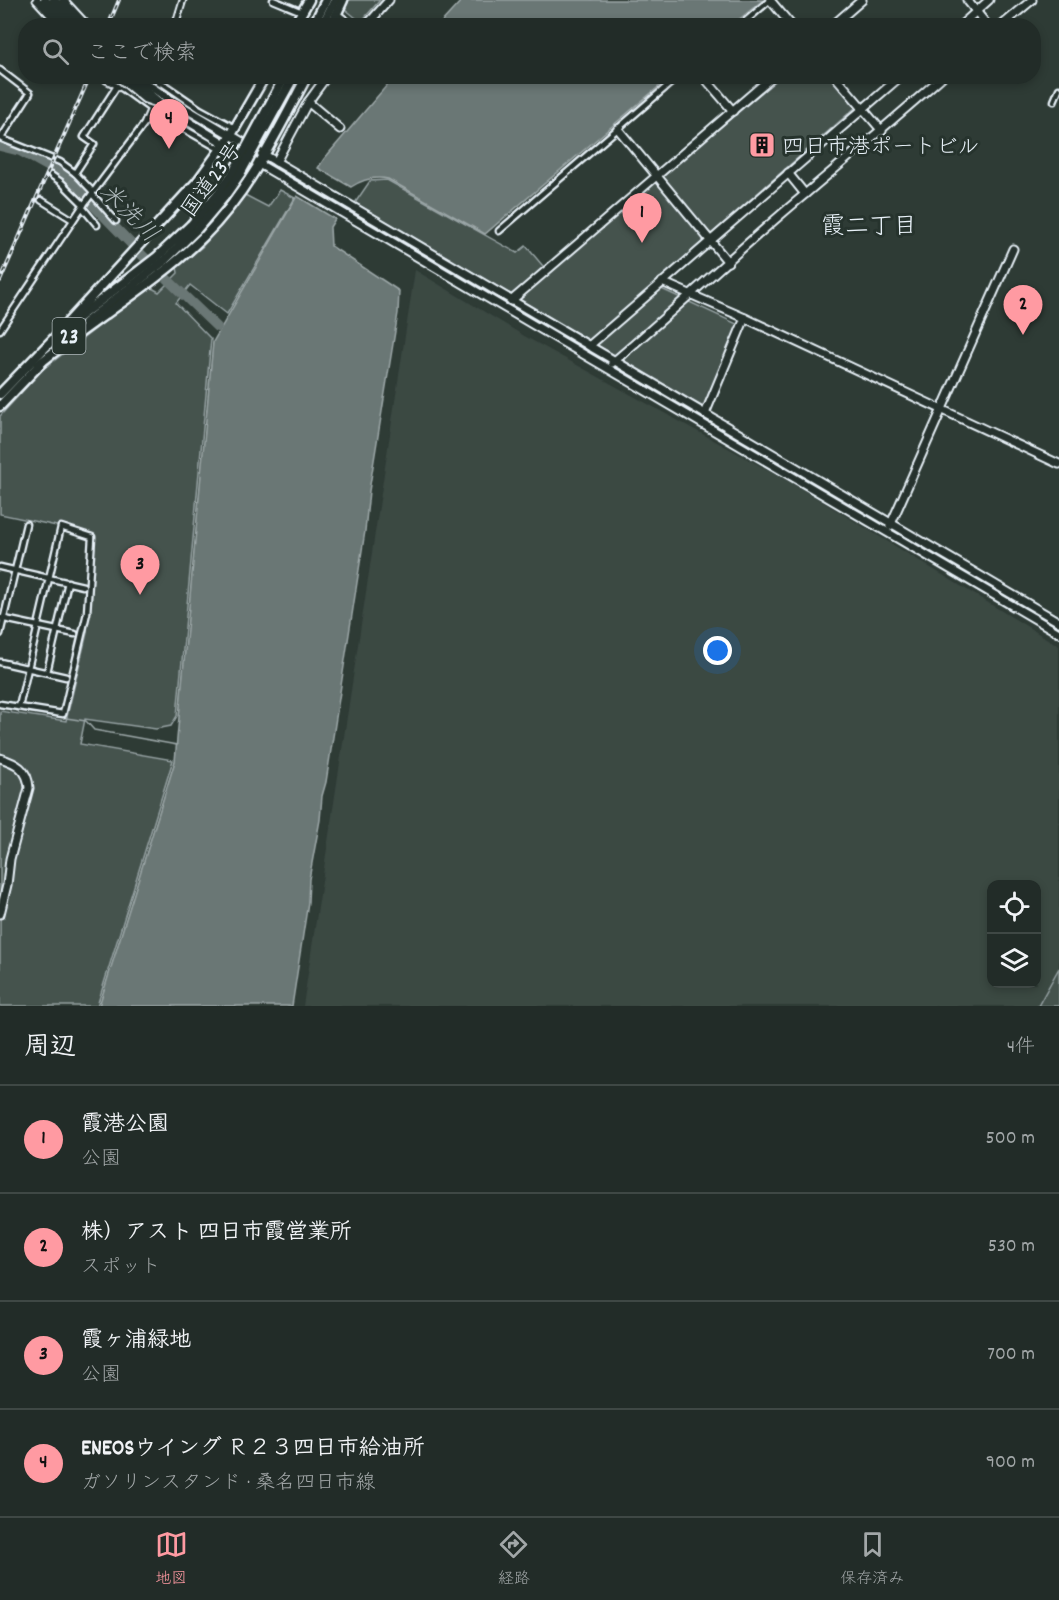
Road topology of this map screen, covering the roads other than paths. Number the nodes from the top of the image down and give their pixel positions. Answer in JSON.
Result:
{"nodes":[{"id":1,"x":37,"y":0,"type":"edge"},
{"id":2,"x":45,"y":0,"type":"edge"},
{"id":3,"x":54,"y":0,"type":"edge"},
{"id":4,"x":63,"y":0,"type":"edge"},
{"id":5,"x":183,"y":0,"type":"edge"},
{"id":6,"x":273,"y":0,"type":"edge"},
{"id":7,"x":289,"y":0,"type":"edge"},
{"id":8,"x":309,"y":0,"type":"edge"},
{"id":9,"x":326,"y":0,"type":"edge"},
{"id":10,"x":335,"y":0,"type":"edge"},
{"id":11,"x":343,"y":0,"type":"edge"},
{"id":12,"x":389,"y":0,"type":"edge"},
{"id":13,"x":770,"y":0,"type":"edge"},
{"id":14,"x":862,"y":0,"type":"edge"},
{"id":15,"x":967,"y":0,"type":"edge"},
{"id":16,"x":989,"y":0,"type":"edge"},
{"id":17,"x":1032,"y":0,"type":"edge"},
{"id":18,"x":285,"y":6,"type":"junction"},
{"id":19,"x":976,"y":11,"type":"junction"},
{"id":20,"x":302,"y":12,"type":"junction"},
{"id":21,"x":336,"y":14,"type":"junction"},
{"id":22,"x":54,"y":18,"type":"edge"},
{"id":23,"x":62,"y":18,"type":"edge"},
{"id":24,"x":76,"y":18,"type":"edge"},
{"id":25,"x":79,"y":18,"type":"edge"},
{"id":26,"x":178,"y":18,"type":"edge"},
{"id":27,"x":299,"y":18,"type":"edge"},
{"id":28,"x":317,"y":18,"type":"edge"},
{"id":29,"x":326,"y":18,"type":"edge"},
{"id":30,"x":334,"y":18,"type":"edge"},
{"id":31,"x":341,"y":18,"type":"edge"},
{"id":32,"x":373,"y":18,"type":"edge"},
{"id":33,"x":749,"y":18,"type":"edge"},
{"id":34,"x":785,"y":18,"type":"edge"},
{"id":35,"x":841,"y":18,"type":"edge"},
{"id":36,"x":969,"y":18,"type":"edge"},
{"id":37,"x":982,"y":18,"type":"edge"},
{"id":38,"x":1011,"y":18,"type":"edge"},
{"id":39,"x":0,"y":70,"type":"edge"},
{"id":40,"x":18,"y":84,"type":"edge"},
{"id":41,"x":18,"y":84,"type":"edge"},
{"id":42,"x":113,"y":84,"type":"edge"},
{"id":43,"x":127,"y":84,"type":"edge"},
{"id":44,"x":127,"y":84,"type":"edge"},
{"id":45,"x":137,"y":84,"type":"edge"},
{"id":46,"x":146,"y":84,"type":"edge"},
{"id":47,"x":158,"y":84,"type":"edge"},
{"id":48,"x":167,"y":84,"type":"edge"},
{"id":49,"x":260,"y":84,"type":"edge"},
{"id":50,"x":280,"y":84,"type":"edge"},
{"id":51,"x":290,"y":84,"type":"edge"},
{"id":52,"x":296,"y":84,"type":"edge"},
{"id":53,"x":303,"y":84,"type":"edge"},
{"id":54,"x":321,"y":84,"type":"edge"},
{"id":55,"x":670,"y":84,"type":"edge"},
{"id":56,"x":710,"y":84,"type":"edge"},
{"id":57,"x":764,"y":84,"type":"edge"},
{"id":58,"x":842,"y":84,"type":"edge"},
{"id":59,"x":892,"y":84,"type":"edge"},
{"id":60,"x":934,"y":84,"type":"edge"},
{"id":61,"x":117,"y":86,"type":"junction"},
{"id":62,"x":301,"y":87,"type":"junction"},
{"id":63,"x":123,"y":89,"type":"junction"},
{"id":64,"x":1059,"y":89,"type":"edge"},
{"id":65,"x":1054,"y":101,"type":"dead end"},
{"id":66,"x":308,"y":102,"type":"junction"},
{"id":67,"x":162,"y":105,"type":"junction"},
{"id":68,"x":151,"y":109,"type":"junction"},
{"id":69,"x":863,"y":109,"type":"junction"},
{"id":70,"x":733,"y":111,"type":"junction"},
{"id":71,"x":340,"y":129,"type":"dead end"},
{"id":72,"x":618,"y":129,"type":"junction"},
{"id":73,"x":233,"y":131,"type":"junction"},
{"id":74,"x":882,"y":131,"type":"junction"},
{"id":75,"x":1,"y":139,"type":"edge"},
{"id":76,"x":223,"y":147,"type":"junction"},
{"id":77,"x":265,"y":155,"type":"junction"},
{"id":78,"x":276,"y":162,"type":"junction"},
{"id":79,"x":258,"y":164,"type":"junction"},
{"id":80,"x":75,"y":173,"type":"junction"},
{"id":81,"x":788,"y":173,"type":"junction"},
{"id":82,"x":51,"y":175,"type":"dead end"},
{"id":83,"x":658,"y":175,"type":"junction"},
{"id":84,"x":92,"y":194,"type":"junction"},
{"id":85,"x":805,"y":194,"type":"junction"},
{"id":86,"x":41,"y":200,"type":"dead end"},
{"id":87,"x":83,"y":206,"type":"junction"},
{"id":88,"x":73,"y":220,"type":"junction"},
{"id":89,"x":116,"y":221,"type":"dead end"},
{"id":90,"x":97,"y":225,"type":"dead end"},
{"id":91,"x":194,"y":227,"type":"junction"},
{"id":92,"x":499,"y":231,"type":"dead end"},
{"id":93,"x":711,"y":239,"type":"junction"},
{"id":94,"x":1013,"y":249,"type":"dead end"},
{"id":95,"x":163,"y":261,"type":"junction"},
{"id":96,"x":728,"y":262,"type":"junction"},
{"id":97,"x":146,"y":275,"type":"junction"},
{"id":98,"x":662,"y":282,"type":"junction"},
{"id":99,"x":692,"y":295,"type":"junction"},
{"id":100,"x":512,"y":300,"type":"junction"},
{"id":101,"x":507,"y":308,"type":"junction"},
{"id":102,"x":745,"y":318,"type":"junction"},
{"id":103,"x":0,"y":330,"type":"edge"},
{"id":104,"x":60,"y":332,"type":"junction"},
{"id":105,"x":589,"y":346,"type":"junction"},
{"id":106,"x":614,"y":362,"type":"junction"},
{"id":107,"x":606,"y":368,"type":"junction"},
{"id":108,"x":0,"y":394,"type":"edge"},
{"id":109,"x":0,"y":406,"type":"edge"},
{"id":110,"x":942,"y":409,"type":"junction"},
{"id":111,"x":705,"y":414,"type":"junction"},
{"id":112,"x":1059,"y":464,"type":"edge"},
{"id":113,"x":26,"y":524,"type":"dead end"},
{"id":114,"x":889,"y":528,"type":"junction"},
{"id":115,"x":0,"y":567,"type":"edge"},
{"id":116,"x":15,"y":570,"type":"junction"},
{"id":117,"x":49,"y":578,"type":"junction"},
{"id":118,"x":68,"y":582,"type":"junction"},
{"id":119,"x":83,"y":586,"type":"dead end"},
{"id":120,"x":2,"y":618,"type":"edge"},
{"id":121,"x":1059,"y":622,"type":"edge"},
{"id":122,"x":37,"y":626,"type":"junction"},
{"id":123,"x":57,"y":630,"type":"junction"},
{"id":124,"x":1059,"y":633,"type":"edge"},
{"id":125,"x":0,"y":634,"type":"edge"},
{"id":126,"x":75,"y":634,"type":"dead end"},
{"id":127,"x":0,"y":662,"type":"edge"},
{"id":128,"x":28,"y":668,"type":"junction"},
{"id":129,"x":47,"y":672,"type":"junction"},
{"id":130,"x":66,"y":677,"type":"dead end"},
{"id":131,"x":0,"y":704,"type":"edge"},
{"id":132,"x":19,"y":707,"type":"junction"},
{"id":133,"x":0,"y":758,"type":"edge"},
{"id":134,"x":0,"y":914,"type":"edge"}],
"edges":[{"from":1,"to":22,"type":"street"},
{"from":2,"to":23,"type":"main road"},
{"from":3,"to":24,"type":"main road"},
{"from":4,"to":25,"type":"street"},
{"from":5,"to":26,"type":"street"},
{"from":6,"to":18,"type":"street"},
{"from":7,"to":18,"type":"street"},
{"from":8,"to":20,"type":"highway"},
{"from":9,"to":28,"type":"highway"},
{"from":10,"to":29,"type":"highway"},
{"from":11,"to":21,"type":"highway"},
{"from":12,"to":32,"type":"street"},
{"from":13,"to":33,"type":"street"},
{"from":13,"to":34,"type":"street"},
{"from":14,"to":35,"type":"street"},
{"from":15,"to":19,"type":"street"},
{"from":16,"to":19,"type":"street"},
{"from":17,"to":38,"type":"street"},
{"from":18,"to":20,"type":"street"},
{"from":19,"to":36,"type":"street"},
{"from":19,"to":37,"type":"street"},
{"from":20,"to":27,"type":"highway"},
{"from":21,"to":30,"type":"highway"},
{"from":21,"to":31,"type":"street"},
{"from":39,"to":40,"type":"street"},
{"from":41,"to":75,"type":"street"},
{"from":42,"to":61,"type":"street"},
{"from":43,"to":67,"type":"street","bridge":true},
{"from":44,"to":63,"type":"street"},
{"from":45,"to":67,"type":"main road","bridge":true},
{"from":46,"to":73,"type":"street","bridge":true},
{"from":47,"to":68,"type":"street"},
{"from":48,"to":73,"type":"street"},
{"from":49,"to":73,"type":"highway"},
{"from":50,"to":91,"type":"highway","name":"国道23号","number":"23","bridge":true},
{"from":51,"to":91,"type":"highway","name":"国道23号","number":"23","bridge":true},
{"from":52,"to":62,"type":"street"},
{"from":53,"to":62,"type":"highway"},
{"from":54,"to":66,"type":"street"},
{"from":55,"to":72,"type":"street"},
{"from":56,"to":70,"type":"street"},
{"from":57,"to":70,"type":"street"},
{"from":58,"to":69,"type":"street"},
{"from":59,"to":69,"type":"street"},
{"from":60,"to":74,"type":"street"},
{"from":61,"to":63,"type":"street"},
{"from":61,"to":80,"type":"street"},
{"from":62,"to":77,"type":"highway"},
{"from":63,"to":68,"type":"street"},
{"from":64,"to":65,"type":"street"},
{"from":66,"to":71,"type":"street"},
{"from":66,"to":78,"type":"street"},
{"from":67,"to":76,"type":"street"},
{"from":68,"to":76,"type":"street"},
{"from":68,"to":84,"type":"street"},
{"from":69,"to":74,"type":"street"},
{"from":69,"to":81,"type":"street"},
{"from":70,"to":83,"type":"street"},
{"from":72,"to":83,"type":"street"},
{"from":72,"to":92,"type":"street"},
{"from":73,"to":76,"type":"highway"},
{"from":73,"to":77,"type":"street"},
{"from":74,"to":85,"type":"street"},
{"from":75,"to":80,"type":"street"},
{"from":76,"to":79,"type":"street"},
{"from":76,"to":104,"type":"highway"},
{"from":77,"to":78,"type":"street"},
{"from":77,"to":79,"type":"highway"},
{"from":78,"to":100,"type":"street"},
{"from":79,"to":95,"type":"highway"},
{"from":79,"to":101,"type":"street"},
{"from":80,"to":84,"type":"street"},
{"from":81,"to":85,"type":"street"},
{"from":81,"to":93,"type":"street"},
{"from":82,"to":87,"type":"street"},
{"from":83,"to":93,"type":"street"},
{"from":83,"to":100,"type":"street"},
{"from":84,"to":87,"type":"street"},
{"from":84,"to":89,"type":"street"},
{"from":85,"to":96,"type":"street"},
{"from":86,"to":88,"type":"street"},
{"from":87,"to":88,"type":"street"},
{"from":87,"to":90,"type":"street"},
{"from":88,"to":103,"type":"street"},
{"from":91,"to":95,"type":"highway","name":"国道23号","number":"23"},
{"from":93,"to":96,"type":"street"},
{"from":93,"to":98,"type":"street"},
{"from":94,"to":110,"type":"street"},
{"from":95,"to":97,"type":"highway","name":"国道23号","number":"23"},
{"from":96,"to":99,"type":"street"},
{"from":97,"to":104,"type":"highway","name":"国道23号","number":"23"},
{"from":97,"to":109,"type":"highway","number":"23"},
{"from":98,"to":99,"type":"street"},
{"from":98,"to":105,"type":"street"},
{"from":99,"to":102,"type":"street"},
{"from":99,"to":106,"type":"street"},
{"from":100,"to":101,"type":"street"},
{"from":100,"to":105,"type":"street"},
{"from":101,"to":107,"type":"street"},
{"from":102,"to":110,"type":"street"},
{"from":102,"to":111,"type":"street"},
{"from":104,"to":108,"type":"highway","name":"国道23号","number":"23"},
{"from":105,"to":106,"type":"street"},
{"from":105,"to":107,"type":"street"},
{"from":106,"to":107,"type":"street"},
{"from":106,"to":111,"type":"street"},
{"from":107,"to":114,"type":"street"},
{"from":110,"to":112,"type":"street"},
{"from":110,"to":114,"type":"street"},
{"from":111,"to":114,"type":"street"},
{"from":113,"to":116,"type":"street"},
{"from":114,"to":121,"type":"street"},
{"from":114,"to":124,"type":"street"},
{"from":115,"to":116,"type":"street"},
{"from":116,"to":117,"type":"street"},
{"from":116,"to":120,"type":"street"},
{"from":117,"to":118,"type":"street"},
{"from":117,"to":122,"type":"street"},
{"from":117,"to":132,"type":"street"},
{"from":118,"to":119,"type":"street"},
{"from":118,"to":123,"type":"street"},
{"from":120,"to":122,"type":"street"},
{"from":120,"to":125,"type":"street"},
{"from":122,"to":123,"type":"street"},
{"from":122,"to":128,"type":"street"},
{"from":123,"to":126,"type":"street"},
{"from":123,"to":129,"type":"street"},
{"from":127,"to":128,"type":"street"},
{"from":128,"to":129,"type":"street"},
{"from":128,"to":132,"type":"street"},
{"from":129,"to":130,"type":"street"},
{"from":131,"to":132,"type":"street"},
{"from":133,"to":134,"type":"street"}]}
